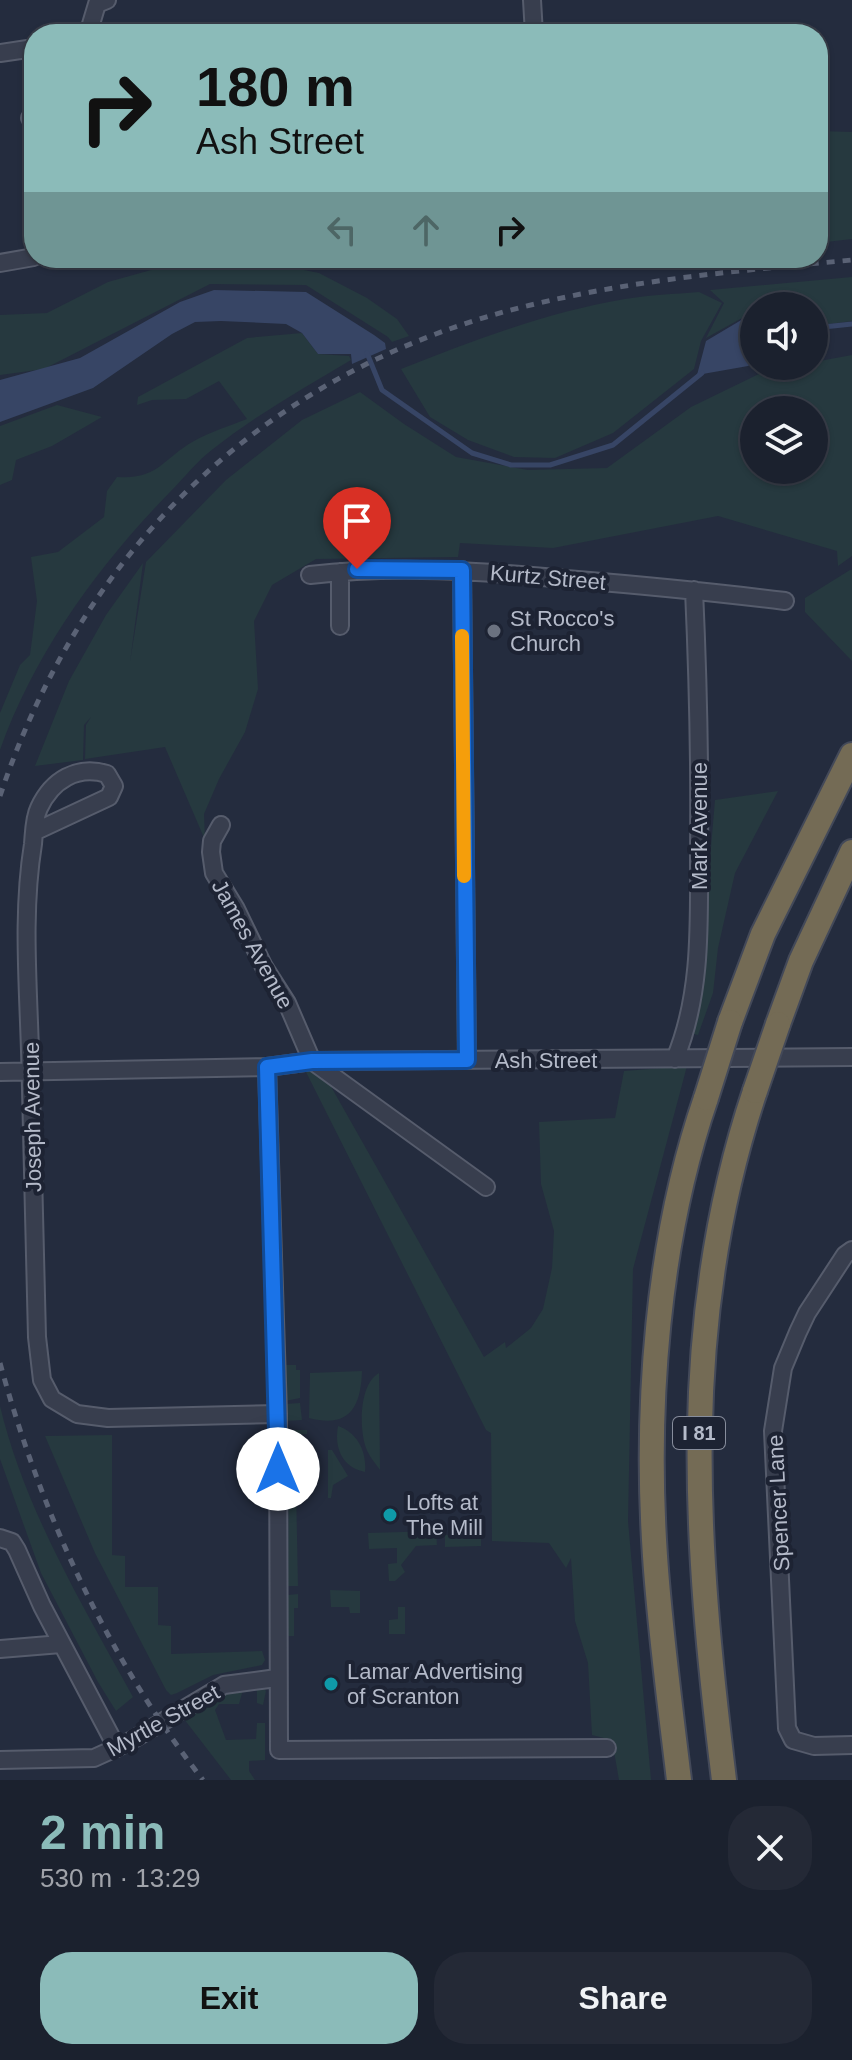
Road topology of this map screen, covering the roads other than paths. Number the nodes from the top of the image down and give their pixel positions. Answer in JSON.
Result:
{"nodes":[{"id":1,"x":107,"y":0,"type":"edge"},
{"id":2,"x":532,"y":0,"type":"edge"},
{"id":3,"x":91,"y":24,"type":"edge"},
{"id":4,"x":533,"y":24,"type":"edge"},
{"id":5,"x":24,"y":49,"type":"edge"},
{"id":6,"x":0,"y":53,"type":"edge"},
{"id":7,"x":24,"y":259,"type":"edge"},
{"id":8,"x":0,"y":263,"type":"edge"},
{"id":9,"x":462,"y":570,"type":"junction"},
{"id":10,"x":340,"y":572,"type":"junction"},
{"id":11,"x":310,"y":575,"type":"dead end"},
{"id":12,"x":694,"y":590,"type":"junction"},
{"id":13,"x":785,"y":601,"type":"dead end"},
{"id":14,"x":340,"y":626,"type":"dead end"},
{"id":15,"x":852,"y":755,"type":"edge"},
{"id":16,"x":221,"y":825,"type":"dead end"},
{"id":17,"x":34,"y":832,"type":"junction"},
{"id":18,"x":852,"y":852,"type":"edge"},
{"id":19,"x":852,"y":1057,"type":"edge"},
{"id":20,"x":675,"y":1059,"type":"junction"},
{"id":21,"x":467,"y":1060,"type":"junction"},
{"id":22,"x":312,"y":1061,"type":"junction"},
{"id":23,"x":267,"y":1067,"type":"junction"},
{"id":24,"x":0,"y":1072,"type":"edge"},
{"id":25,"x":31,"y":1072,"type":"junction"},
{"id":26,"x":486,"y":1187,"type":"dead end"},
{"id":27,"x":852,"y":1250,"type":"edge"},
{"id":28,"x":278,"y":1414,"type":"junction"},
{"id":29,"x":0,"y":1538,"type":"edge"},
{"id":30,"x":61,"y":1644,"type":"junction"},
{"id":31,"x":0,"y":1649,"type":"edge"},
{"id":32,"x":277,"y":1678,"type":"junction"},
{"id":33,"x":852,"y":1745,"type":"edge"},
{"id":34,"x":117,"y":1748,"type":"junction"},
{"id":35,"x":607,"y":1748,"type":"dead end"},
{"id":36,"x":0,"y":1760,"type":"edge"},
{"id":37,"x":679,"y":1780,"type":"edge"},
{"id":38,"x":724,"y":1780,"type":"edge"}],
"edges":[{"from":1,"to":3,"type":"street"},
{"from":2,"to":4,"type":"street"},
{"from":5,"to":6,"type":"street"},
{"from":7,"to":8,"type":"street"},
{"from":9,"to":10,"type":"street","name":"Kurtz Street"},
{"from":9,"to":12,"type":"street","name":"Kurtz Street"},
{"from":9,"to":21,"type":"street"},
{"from":10,"to":11,"type":"street","name":"Kurtz Street"},
{"from":10,"to":14,"type":"street"},
{"from":12,"to":13,"type":"street","name":"Kurtz Street"},
{"from":12,"to":20,"type":"street","name":"Mark Avenue"},
{"from":15,"to":37,"type":"highway","number":"I 81","bridge":true},
{"from":16,"to":22,"type":"street","name":"James Avenue"},
{"from":17,"to":17,"type":"street","name":"Joseph Avenue"},
{"from":17,"to":25,"type":"street","name":"Joseph Avenue"},
{"from":18,"to":38,"type":"highway","number":"I 81","bridge":true},
{"from":19,"to":20,"type":"street","name":"Ash Street"},
{"from":20,"to":21,"type":"street","name":"Ash Street"},
{"from":21,"to":22,"type":"street","name":"Ash Street"},
{"from":22,"to":23,"type":"street","name":"Ash Street"},
{"from":22,"to":26,"type":"street"},
{"from":23,"to":25,"type":"street","name":"Ash Street"},
{"from":23,"to":28,"type":"street"},
{"from":24,"to":25,"type":"street","name":"Ash Street"},
{"from":25,"to":28,"type":"street","name":"Joseph Avenue"},
{"from":27,"to":33,"type":"street","name":"Spencer Lane"},
{"from":28,"to":32,"type":"street"},
{"from":29,"to":30,"type":"street"},
{"from":30,"to":31,"type":"street"},
{"from":30,"to":34,"type":"street"},
{"from":32,"to":34,"type":"street","name":"Myrtle Street"},
{"from":32,"to":35,"type":"street"},
{"from":34,"to":36,"type":"street","name":"Myrtle Street"}]}
